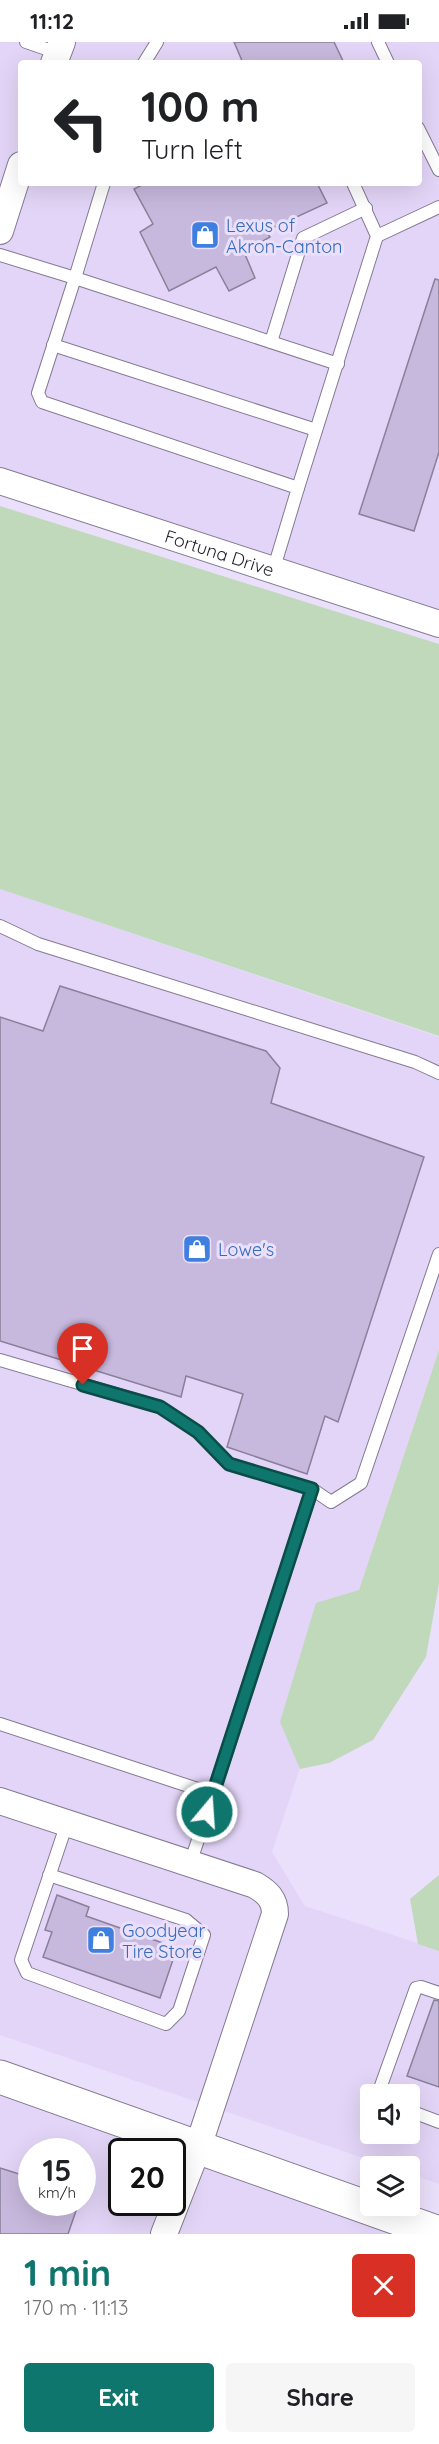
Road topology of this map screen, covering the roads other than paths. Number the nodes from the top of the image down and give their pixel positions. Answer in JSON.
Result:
{"nodes":[{"id":1,"x":26,"y":42,"type":"edge"},
{"id":2,"x":157,"y":42,"type":"edge"},
{"id":3,"x":378,"y":42,"type":"edge"},
{"id":4,"x":58,"y":53,"type":"edge"},
{"id":5,"x":146,"y":60,"type":"edge"},
{"id":6,"x":387,"y":60,"type":"edge"},
{"id":7,"x":422,"y":136,"type":"edge"},
{"id":8,"x":439,"y":170,"type":"edge"},
{"id":9,"x":18,"y":174,"type":"edge"},
{"id":10,"x":103,"y":186,"type":"edge"},
{"id":11,"x":355,"y":186,"type":"edge"},
{"id":12,"x":439,"y":207,"type":"edge"},
{"id":13,"x":366,"y":208,"type":"junction"},
{"id":14,"x":0,"y":231,"type":"edge"},
{"id":15,"x":377,"y":236,"type":"junction"},
{"id":16,"x":0,"y":255,"type":"edge"},
{"id":17,"x":75,"y":278,"type":"junction"},
{"id":18,"x":271,"y":342,"type":"junction"},
{"id":19,"x":53,"y":345,"type":"junction"},
{"id":20,"x":338,"y":364,"type":"junction"},
{"id":21,"x":316,"y":430,"type":"junction"},
{"id":22,"x":0,"y":481,"type":"edge"},
{"id":23,"x":298,"y":488,"type":"junction"},
{"id":24,"x":273,"y":571,"type":"junction"},
{"id":25,"x":439,"y":624,"type":"edge"},
{"id":26,"x":0,"y":926,"type":"edge"},
{"id":27,"x":439,"y":1073,"type":"edge"},
{"id":28,"x":439,"y":1254,"type":"edge"},
{"id":29,"x":0,"y":1360,"type":"edge"},
{"id":30,"x":312,"y":1489,"type":"junction"},
{"id":31,"x":0,"y":1724,"type":"edge"},
{"id":32,"x":213,"y":1794,"type":"junction"},
{"id":33,"x":0,"y":1801,"type":"edge"},
{"id":34,"x":67,"y":1823,"type":"junction"},
{"id":35,"x":190,"y":1864,"type":"junction"},
{"id":36,"x":49,"y":1875,"type":"junction"},
{"id":37,"x":439,"y":1993,"type":"edge"},
{"id":38,"x":0,"y":2077,"type":"edge"},
{"id":39,"x":382,"y":2084,"type":"edge"},
{"id":40,"x":420,"y":2115,"type":"edge"},
{"id":41,"x":439,"y":2122,"type":"edge"},
{"id":42,"x":198,"y":2147,"type":"junction"},
{"id":43,"x":438,"y":2231,"type":"edge"},
{"id":44,"x":164,"y":2234,"type":"edge"}],
"edges":[{"from":1,"to":4,"type":"lane"},
{"from":2,"to":5,"type":"lane"},
{"from":3,"to":6,"type":"lane"},
{"from":7,"to":8,"type":"lane"},
{"from":9,"to":14,"type":"street"},
{"from":10,"to":17,"type":"lane"},
{"from":11,"to":13,"type":"lane"},
{"from":12,"to":15,"type":"lane"},
{"from":13,"to":15,"type":"lane"},
{"from":13,"to":18,"type":"lane"},
{"from":15,"to":20,"type":"lane"},
{"from":16,"to":17,"type":"lane"},
{"from":17,"to":18,"type":"lane"},
{"from":17,"to":19,"type":"lane"},
{"from":18,"to":20,"type":"lane"},
{"from":19,"to":21,"type":"lane"},
{"from":19,"to":23,"type":"lane"},
{"from":20,"to":21,"type":"lane"},
{"from":21,"to":23,"type":"lane"},
{"from":22,"to":24,"type":"street","name":"Fortuna Drive"},
{"from":23,"to":24,"type":"lane"},
{"from":24,"to":25,"type":"street","name":"Fortuna Drive"},
{"from":26,"to":27,"type":"lane"},
{"from":28,"to":30,"type":"lane"},
{"from":29,"to":30,"type":"lane"},
{"from":30,"to":32,"type":"lane"},
{"from":31,"to":32,"type":"lane"},
{"from":32,"to":35,"type":"lane"},
{"from":33,"to":34,"type":"street"},
{"from":34,"to":35,"type":"street"},
{"from":34,"to":36,"type":"lane"},
{"from":35,"to":42,"type":"street"},
{"from":36,"to":36,"type":"lane"},
{"from":37,"to":39,"type":"lane"},
{"from":38,"to":42,"type":"main road"},
{"from":40,"to":41,"type":"lane"},
{"from":42,"to":43,"type":"main road"},
{"from":42,"to":44,"type":"street"}]}
